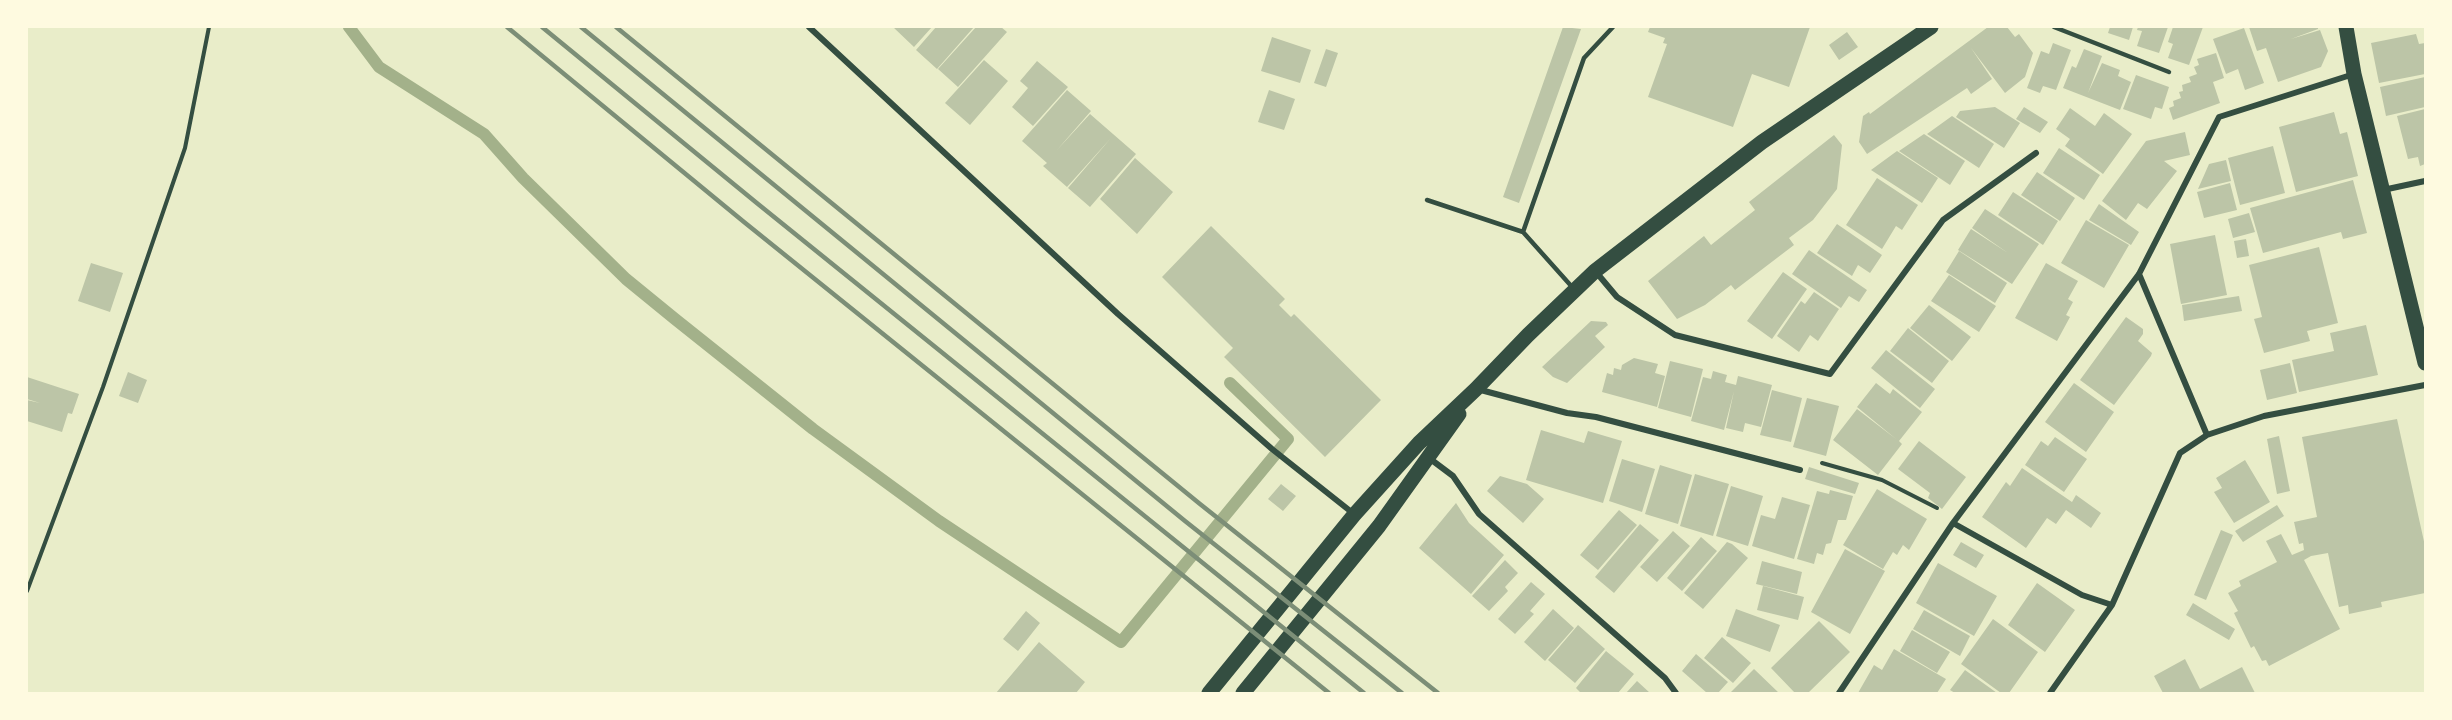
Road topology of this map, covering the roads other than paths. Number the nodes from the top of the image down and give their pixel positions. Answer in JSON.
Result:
{"nodes":[{"id":1,"x":808,"y":27,"type":"edge"},
{"id":2,"x":1613,"y":27,"type":"edge"},
{"id":3,"x":1931,"y":27,"type":"edge"},
{"id":4,"x":2054,"y":27,"type":"edge"},
{"id":5,"x":2346,"y":27,"type":"edge"},
{"id":6,"x":2169,"y":72,"type":"dead end"},
{"id":7,"x":2354,"y":74,"type":"junction"},
{"id":8,"x":2036,"y":153,"type":"dead end"},
{"id":9,"x":2425,"y":181,"type":"edge"},
{"id":10,"x":2383,"y":190,"type":"junction"},
{"id":11,"x":1427,"y":200,"type":"dead end"},
{"id":12,"x":1523,"y":232,"type":"junction"},
{"id":13,"x":1595,"y":271,"type":"junction"},
{"id":14,"x":2139,"y":274,"type":"junction"},
{"id":15,"x":1575,"y":291,"type":"junction"},
{"id":16,"x":2425,"y":363,"type":"edge"},
{"id":17,"x":2425,"y":385,"type":"edge"},
{"id":18,"x":1476,"y":389,"type":"junction"},
{"id":19,"x":2207,"y":435,"type":"junction"},
{"id":20,"x":1428,"y":458,"type":"junction"},
{"id":21,"x":1800,"y":470,"type":"road end"},
{"id":22,"x":1354,"y":515,"type":"junction"},
{"id":23,"x":1953,"y":523,"type":"junction"},
{"id":24,"x":2112,"y":605,"type":"junction"},
{"id":25,"x":1209,"y":693,"type":"edge"},
{"id":26,"x":1243,"y":693,"type":"edge"},
{"id":27,"x":1676,"y":693,"type":"edge"},
{"id":28,"x":1839,"y":693,"type":"edge"},
{"id":29,"x":2050,"y":693,"type":"edge"}],
"edges":[{"from":1,"to":22,"type":"street"},
{"from":2,"to":12,"type":"lane"},
{"from":3,"to":13,"type":"main road"},
{"from":4,"to":6,"type":"lane"},
{"from":5,"to":7,"type":"main road"},
{"from":7,"to":10,"type":"main road"},
{"from":7,"to":14,"type":"street"},
{"from":8,"to":13,"type":"street"},
{"from":9,"to":10,"type":"street"},
{"from":10,"to":16,"type":"main road"},
{"from":11,"to":12,"type":"lane"},
{"from":12,"to":15,"type":"lane"},
{"from":13,"to":15,"type":"main road"},
{"from":14,"to":19,"type":"street"},
{"from":14,"to":23,"type":"street"},
{"from":15,"to":18,"type":"main road"},
{"from":17,"to":19,"type":"street"},
{"from":18,"to":20,"type":"main road"},
{"from":18,"to":21,"type":"street"},
{"from":18,"to":22,"type":"main road"},
{"from":19,"to":24,"type":"street"},
{"from":20,"to":26,"type":"main road"},
{"from":20,"to":27,"type":"street"},
{"from":22,"to":25,"type":"main road"},
{"from":23,"to":24,"type":"street"},
{"from":23,"to":28,"type":"street"},
{"from":24,"to":29,"type":"street"}]}
